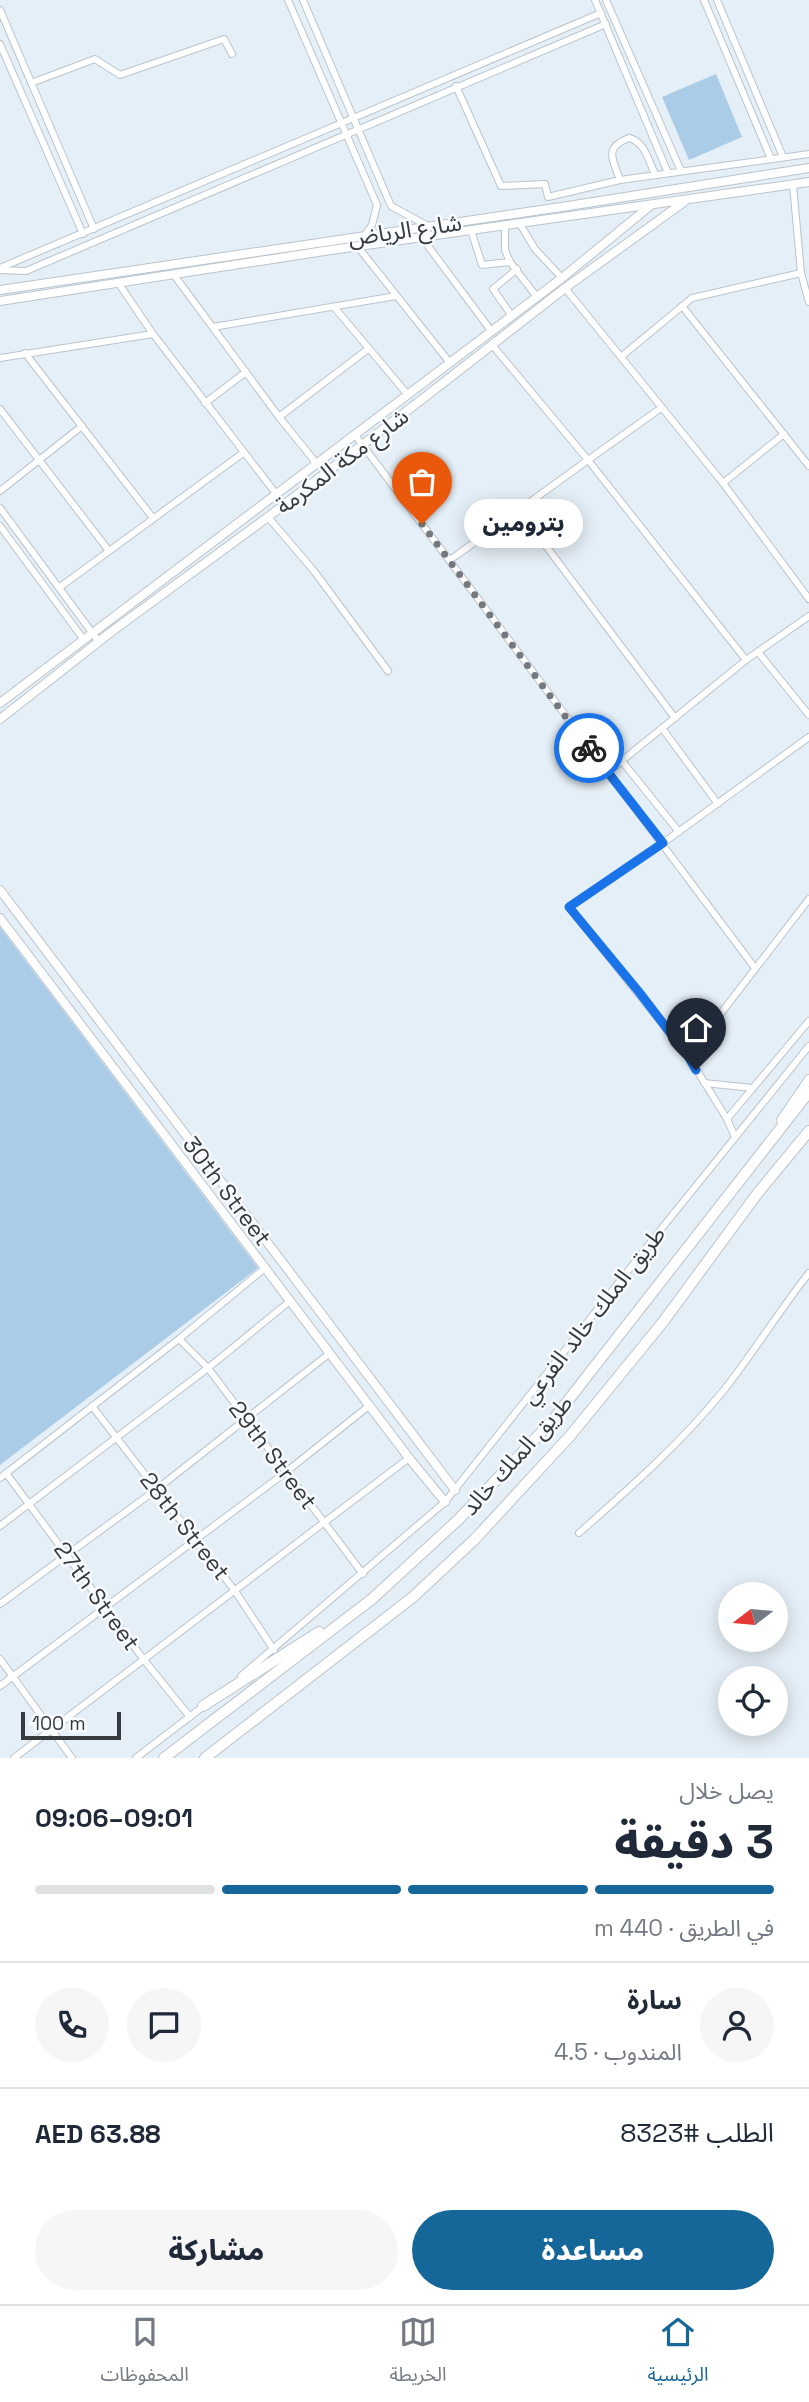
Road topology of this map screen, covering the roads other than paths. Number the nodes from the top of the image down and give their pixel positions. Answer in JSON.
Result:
{"nodes":[{"id":1,"x":288,"y":0,"type":"edge"},
{"id":2,"x":303,"y":0,"type":"edge"},
{"id":3,"x":595,"y":0,"type":"edge"},
{"id":4,"x":606,"y":0,"type":"edge"},
{"id":5,"x":704,"y":0,"type":"edge"},
{"id":6,"x":717,"y":0,"type":"edge"},
{"id":7,"x":0,"y":10,"type":"edge"},
{"id":8,"x":601,"y":13,"type":"junction"},
{"id":9,"x":606,"y":24,"type":"junction"},
{"id":10,"x":0,"y":44,"type":"edge"},
{"id":11,"x":232,"y":54,"type":"dead end"},
{"id":12,"x":31,"y":83,"type":"junction"},
{"id":13,"x":456,"y":86,"type":"junction"},
{"id":14,"x":353,"y":119,"type":"junction"},
{"id":15,"x":341,"y":124,"type":"junction"},
{"id":16,"x":358,"y":129,"type":"junction"},
{"id":17,"x":346,"y":134,"type":"junction"},
{"id":18,"x":809,"y":154,"type":"edge"},
{"id":19,"x":783,"y":157,"type":"junction"},
{"id":20,"x":771,"y":159,"type":"junction"},
{"id":21,"x":809,"y":168,"type":"edge"},
{"id":22,"x":681,"y":171,"type":"junction"},
{"id":23,"x":668,"y":173,"type":"junction"},
{"id":24,"x":655,"y":174,"type":"junction"},
{"id":25,"x":621,"y":180,"type":"junction"},
{"id":26,"x":809,"y":183,"type":"edge"},
{"id":27,"x":793,"y":185,"type":"junction"},
{"id":28,"x":389,"y":201,"type":"junction"},
{"id":29,"x":684,"y":202,"type":"junction"},
{"id":30,"x":377,"y":205,"type":"junction"},
{"id":31,"x":568,"y":206,"type":"junction"},
{"id":32,"x":650,"y":206,"type":"junction"},
{"id":33,"x":620,"y":210,"type":"junction"},
{"id":34,"x":565,"y":217,"type":"junction"},
{"id":35,"x":628,"y":224,"type":"junction"},
{"id":36,"x":520,"y":225,"type":"junction"},
{"id":37,"x":505,"y":226,"type":"junction"},
{"id":38,"x":430,"y":227,"type":"junction"},
{"id":39,"x":94,"y":229,"type":"junction"},
{"id":40,"x":471,"y":230,"type":"junction"},
{"id":41,"x":83,"y":234,"type":"junction"},
{"id":42,"x":365,"y":235,"type":"junction"},
{"id":43,"x":422,"y":238,"type":"junction"},
{"id":44,"x":358,"y":247,"type":"junction"},
{"id":45,"x":510,"y":262,"type":"junction"},
{"id":46,"x":0,"y":269,"type":"edge"},
{"id":47,"x":517,"y":269,"type":"junction"},
{"id":48,"x":802,"y":273,"type":"junction"},
{"id":49,"x":174,"y":275,"type":"junction"},
{"id":50,"x":562,"y":278,"type":"junction"},
{"id":51,"x":79,"y":279,"type":"junction"},
{"id":52,"x":119,"y":284,"type":"junction"},
{"id":53,"x":565,"y":288,"type":"junction"},
{"id":54,"x":81,"y":289,"type":"junction"},
{"id":55,"x":0,"y":290,"type":"edge"},
{"id":56,"x":396,"y":296,"type":"junction"},
{"id":57,"x":537,"y":298,"type":"junction"},
{"id":58,"x":0,"y":301,"type":"edge"},
{"id":59,"x":809,"y":302,"type":"edge"},
{"id":60,"x":682,"y":306,"type":"junction"},
{"id":61,"x":334,"y":307,"type":"junction"},
{"id":62,"x":512,"y":316,"type":"junction"},
{"id":63,"x":213,"y":327,"type":"junction"},
{"id":64,"x":492,"y":332,"type":"junction"},
{"id":65,"x":153,"y":334,"type":"junction"},
{"id":66,"x":493,"y":346,"type":"junction"},
{"id":67,"x":368,"y":349,"type":"junction"},
{"id":68,"x":25,"y":353,"type":"junction"},
{"id":69,"x":622,"y":356,"type":"junction"},
{"id":70,"x":0,"y":358,"type":"edge"},
{"id":71,"x":453,"y":361,"type":"junction"},
{"id":72,"x":246,"y":372,"type":"junction"},
{"id":73,"x":453,"y":376,"type":"junction"},
{"id":74,"x":408,"y":395,"type":"junction"},
{"id":75,"x":205,"y":403,"type":"junction"},
{"id":76,"x":661,"y":408,"type":"junction"},
{"id":77,"x":0,"y":409,"type":"edge"},
{"id":78,"x":279,"y":417,"type":"junction"},
{"id":79,"x":82,"y":426,"type":"junction"},
{"id":80,"x":785,"y":434,"type":"junction"},
{"id":81,"x":355,"y":435,"type":"junction"},
{"id":82,"x":362,"y":445,"type":"junction"},
{"id":83,"x":243,"y":453,"type":"junction"},
{"id":84,"x":40,"y":460,"type":"junction"},
{"id":85,"x":588,"y":460,"type":"junction"},
{"id":86,"x":317,"y":464,"type":"junction"},
{"id":87,"x":809,"y":466,"type":"edge"},
{"id":88,"x":723,"y":482,"type":"junction"},
{"id":89,"x":0,"y":491,"type":"edge"},
{"id":90,"x":277,"y":495,"type":"junction"},
{"id":91,"x":0,"y":508,"type":"edge"},
{"id":92,"x":519,"y":510,"type":"junction"},
{"id":93,"x":268,"y":517,"type":"junction"},
{"id":94,"x":153,"y":518,"type":"junction"},
{"id":95,"x":0,"y":526,"type":"edge"},
{"id":96,"x":109,"y":551,"type":"junction"},
{"id":97,"x":449,"y":560,"type":"junction"},
{"id":98,"x":60,"y":587,"type":"junction"},
{"id":99,"x":809,"y":599,"type":"edge"},
{"id":100,"x":809,"y":616,"type":"edge"},
{"id":101,"x":94,"y":632,"type":"junction"},
{"id":102,"x":84,"y":640,"type":"junction"},
{"id":103,"x":99,"y":642,"type":"junction"},
{"id":104,"x":758,"y":652,"type":"junction"},
{"id":105,"x":746,"y":660,"type":"junction"},
{"id":106,"x":388,"y":671,"type":"dead end"},
{"id":107,"x":0,"y":703,"type":"edge"},
{"id":108,"x":809,"y":715,"type":"edge"},
{"id":109,"x":675,"y":718,"type":"junction"},
{"id":110,"x":0,"y":719,"type":"edge"},
{"id":111,"x":662,"y":728,"type":"junction"},
{"id":112,"x":809,"y":737,"type":"edge"},
{"id":113,"x":622,"y":761,"type":"junction"},
{"id":114,"x":608,"y":772,"type":"junction"},
{"id":115,"x":718,"y":804,"type":"junction"},
{"id":116,"x":679,"y":832,"type":"junction"},
{"id":117,"x":663,"y":843,"type":"junction"},
{"id":118,"x":0,"y":890,"type":"edge"},
{"id":119,"x":809,"y":899,"type":"edge"},
{"id":120,"x":0,"y":918,"type":"edge"},
{"id":121,"x":755,"y":968,"type":"junction"},
{"id":122,"x":809,"y":1021,"type":"edge"},
{"id":123,"x":809,"y":1046,"type":"edge"},
{"id":124,"x":688,"y":1056,"type":"junction"},
{"id":125,"x":809,"y":1079,"type":"edge"},
{"id":126,"x":704,"y":1083,"type":"junction"},
{"id":127,"x":753,"y":1088,"type":"junction"},
{"id":128,"x":809,"y":1092,"type":"edge"},
{"id":129,"x":727,"y":1119,"type":"junction"},
{"id":130,"x":809,"y":1131,"type":"edge"},
{"id":131,"x":735,"y":1137,"type":"junction"},
{"id":132,"x":745,"y":1175,"type":"junction"},
{"id":133,"x":265,"y":1268,"type":"junction"},
{"id":134,"x":809,"y":1273,"type":"edge"},
{"id":135,"x":290,"y":1301,"type":"junction"},
{"id":136,"x":179,"y":1339,"type":"junction"},
{"id":137,"x":330,"y":1353,"type":"junction"},
{"id":138,"x":208,"y":1368,"type":"junction"},
{"id":139,"x":370,"y":1405,"type":"junction"},
{"id":140,"x":92,"y":1406,"type":"junction"},
{"id":141,"x":246,"y":1420,"type":"junction"},
{"id":142,"x":116,"y":1437,"type":"junction"},
{"id":143,"x":409,"y":1458,"type":"junction"},
{"id":144,"x":286,"y":1472,"type":"junction"},
{"id":145,"x":3,"y":1476,"type":"edge"},
{"id":146,"x":157,"y":1489,"type":"junction"},
{"id":147,"x":455,"y":1490,"type":"junction"},
{"id":148,"x":445,"y":1502,"type":"junction"},
{"id":149,"x":29,"y":1505,"type":"junction"},
{"id":150,"x":324,"y":1523,"type":"junction"},
{"id":151,"x":0,"y":1526,"type":"edge"},
{"id":152,"x":579,"y":1533,"type":"dead end"},
{"id":153,"x":196,"y":1539,"type":"junction"},
{"id":154,"x":67,"y":1555,"type":"junction"},
{"id":155,"x":363,"y":1574,"type":"junction"},
{"id":156,"x":235,"y":1591,"type":"junction"},
{"id":157,"x":372,"y":1599,"type":"junction"},
{"id":158,"x":0,"y":1604,"type":"edge"},
{"id":159,"x":105,"y":1608,"type":"junction"},
{"id":160,"x":274,"y":1650,"type":"junction"},
{"id":161,"x":0,"y":1659,"type":"edge"},
{"id":162,"x":144,"y":1660,"type":"junction"},
{"id":163,"x":13,"y":1676,"type":"junction"},
{"id":164,"x":0,"y":1686,"type":"edge"},
{"id":165,"x":203,"y":1706,"type":"junction"},
{"id":166,"x":190,"y":1717,"type":"junction"},
{"id":167,"x":52,"y":1729,"type":"junction"},
{"id":168,"x":14,"y":1758,"type":"edge"},
{"id":169,"x":72,"y":1758,"type":"edge"},
{"id":170,"x":136,"y":1758,"type":"edge"},
{"id":171,"x":164,"y":1758,"type":"edge"},
{"id":172,"x":205,"y":1758,"type":"edge"}],
"edges":[{"from":1,"to":15,"type":"street"},
{"from":2,"to":14,"type":"street"},
{"from":3,"to":8,"type":"street"},
{"from":4,"to":22,"type":"street"},
{"from":5,"to":20,"type":"street"},
{"from":6,"to":19,"type":"street"},
{"from":7,"to":12,"type":"street"},
{"from":8,"to":9,"type":"street"},
{"from":8,"to":14,"type":"street"},
{"from":9,"to":13,"type":"street"},
{"from":9,"to":23,"type":"street"},
{"from":10,"to":41,"type":"street"},
{"from":11,"to":12,"type":"street"},
{"from":12,"to":39,"type":"street"},
{"from":13,"to":16,"type":"street"},
{"from":13,"to":25,"type":"street"},
{"from":14,"to":15,"type":"street"},
{"from":14,"to":16,"type":"street"},
{"from":15,"to":17,"type":"street"},
{"from":15,"to":39,"type":"street"},
{"from":16,"to":17,"type":"street"},
{"from":16,"to":28,"type":"street"},
{"from":17,"to":30,"type":"street"},
{"from":17,"to":46,"type":"street"},
{"from":18,"to":19,"type":"street"},
{"from":19,"to":20,"type":"street"},
{"from":20,"to":22,"type":"street"},
{"from":21,"to":31,"type":"main road","name":"شارع الرياض"},
{"from":22,"to":23,"type":"street"},
{"from":23,"to":24,"type":"street"},
{"from":24,"to":25,"type":"street"},
{"from":24,"to":25,"type":"street"},
{"from":26,"to":27,"type":"main road","name":"شارع الرياض"},
{"from":27,"to":29,"type":"main road","name":"شارع الرياض"},
{"from":27,"to":48,"type":"street"},
{"from":28,"to":30,"type":"street"},
{"from":28,"to":38,"type":"street"},
{"from":29,"to":32,"type":"main road","name":"شارع الرياض"},
{"from":29,"to":53,"type":"main road","name":"شارع مكة المكرمة"},
{"from":30,"to":42,"type":"street"},
{"from":31,"to":34,"type":"main road"},
{"from":31,"to":38,"type":"main road","name":"شارع الرياض"},
{"from":32,"to":33,"type":"main road","name":"شارع الرياض"},
{"from":32,"to":35,"type":"main road","name":"شارع مكة المكرمة"},
{"from":33,"to":34,"type":"main road","name":"شارع الرياض"},
{"from":33,"to":35,"type":"main road"},
{"from":34,"to":36,"type":"main road","name":"شارع الرياض"},
{"from":35,"to":50,"type":"main road","name":"شارع مكة المكرمة"},
{"from":36,"to":37,"type":"main road","name":"شارع الرياض"},
{"from":36,"to":50,"type":"street"},
{"from":37,"to":40,"type":"main road","name":"شارع الرياض"},
{"from":37,"to":45,"type":"street"},
{"from":38,"to":42,"type":"main road","name":"شارع الرياض"},
{"from":39,"to":41,"type":"street"},
{"from":40,"to":43,"type":"main road","name":"شارع الرياض"},
{"from":40,"to":45,"type":"street"},
{"from":41,"to":46,"type":"street"},
{"from":42,"to":51,"type":"main road","name":"شارع الرياض"},
{"from":43,"to":44,"type":"main road","name":"شارع الرياض"},
{"from":43,"to":64,"type":"street"},
{"from":44,"to":49,"type":"main road","name":"شارع الرياض"},
{"from":44,"to":56,"type":"street"},
{"from":45,"to":47,"type":"street"},
{"from":47,"to":57,"type":"street"},
{"from":47,"to":62,"type":"street"},
{"from":48,"to":59,"type":"street"},
{"from":48,"to":60,"type":"street"},
{"from":49,"to":52,"type":"main road","name":"شارع الرياض"},
{"from":49,"to":63,"type":"street"},
{"from":50,"to":57,"type":"main road","name":"شارع مكة المكرمة"},
{"from":51,"to":54,"type":"main road"},
{"from":51,"to":55,"type":"main road","name":"شارع الرياض"},
{"from":52,"to":54,"type":"main road","name":"شارع الرياض"},
{"from":52,"to":65,"type":"street"},
{"from":53,"to":66,"type":"main road","name":"شارع مكة المكرمة"},
{"from":53,"to":69,"type":"street"},
{"from":54,"to":58,"type":"main road","name":"شارع الرياض"},
{"from":56,"to":61,"type":"street"},
{"from":56,"to":71,"type":"street"},
{"from":57,"to":62,"type":"main road","name":"شارع مكة المكرمة"},
{"from":60,"to":69,"type":"street"},
{"from":60,"to":80,"type":"street"},
{"from":61,"to":63,"type":"street"},
{"from":61,"to":67,"type":"street"},
{"from":62,"to":64,"type":"main road","name":"شارع مكة المكرمة"},
{"from":63,"to":72,"type":"street"},
{"from":64,"to":71,"type":"main road","name":"شارع مكة المكرمة"},
{"from":65,"to":68,"type":"street"},
{"from":65,"to":75,"type":"street"},
{"from":66,"to":73,"type":"main road","name":"شارع مكة المكرمة"},
{"from":66,"to":85,"type":"street"},
{"from":67,"to":74,"type":"street"},
{"from":67,"to":78,"type":"street"},
{"from":68,"to":70,"type":"street"},
{"from":68,"to":79,"type":"street"},
{"from":69,"to":76,"type":"street"},
{"from":71,"to":73,"type":"main road"},
{"from":71,"to":74,"type":"main road","name":"شارع مكة المكرمة"},
{"from":72,"to":75,"type":"street"},
{"from":72,"to":78,"type":"street"},
{"from":73,"to":82,"type":"main road","name":"شارع مكة المكرمة"},
{"from":74,"to":81,"type":"main road","name":"شارع مكة المكرمة"},
{"from":75,"to":83,"type":"street"},
{"from":76,"to":85,"type":"street"},
{"from":76,"to":88,"type":"street"},
{"from":77,"to":84,"type":"street"},
{"from":78,"to":86,"type":"street"},
{"from":79,"to":84,"type":"street"},
{"from":79,"to":94,"type":"street"},
{"from":80,"to":87,"type":"street"},
{"from":80,"to":88,"type":"street"},
{"from":81,"to":82,"type":"street"},
{"from":81,"to":86,"type":"main road","name":"شارع مكة المكرمة"},
{"from":82,"to":93,"type":"main road","name":"شارع مكة المكرمة"},
{"from":82,"to":97,"type":"street"},
{"from":83,"to":90,"type":"street"},
{"from":83,"to":94,"type":"street"},
{"from":84,"to":89,"type":"street"},
{"from":84,"to":96,"type":"street"},
{"from":85,"to":92,"type":"street"},
{"from":85,"to":105,"type":"street"},
{"from":86,"to":90,"type":"main road","name":"شارع مكة المكرمة"},
{"from":88,"to":99,"type":"street"},
{"from":90,"to":101,"type":"main road","name":"شارع مكة المكرمة"},
{"from":91,"to":98,"type":"street"},
{"from":92,"to":97,"type":"street"},
{"from":92,"to":109,"type":"street"},
{"from":93,"to":103,"type":"main road","name":"شارع مكة المكرمة"},
{"from":93,"to":106,"type":"street"},
{"from":94,"to":96,"type":"street"},
{"from":95,"to":102,"type":"street"},
{"from":96,"to":98,"type":"street"},
{"from":97,"to":114,"type":"street"},
{"from":98,"to":101,"type":"street"},
{"from":100,"to":104,"type":"street"},
{"from":101,"to":102,"type":"main road","name":"شارع مكة المكرمة"},
{"from":101,"to":103,"type":"street"},
{"from":102,"to":107,"type":"main road","name":"شارع مكة المكرمة"},
{"from":103,"to":110,"type":"main road","name":"شارع مكة المكرمة"},
{"from":104,"to":105,"type":"street"},
{"from":104,"to":108,"type":"street"},
{"from":105,"to":109,"type":"street"},
{"from":109,"to":111,"type":"street"},
{"from":111,"to":113,"type":"street"},
{"from":111,"to":115,"type":"street"},
{"from":112,"to":115,"type":"street"},
{"from":113,"to":114,"type":"street"},
{"from":113,"to":116,"type":"street"},
{"from":114,"to":117,"type":"street"},
{"from":115,"to":116,"type":"street"},
{"from":116,"to":117,"type":"street"},
{"from":117,"to":121,"type":"street"},
{"from":117,"to":124,"type":"street"},
{"from":118,"to":147,"type":"main road","name":"30th Street"},
{"from":119,"to":121,"type":"street"},
{"from":120,"to":133,"type":"main road","name":"30th Street"},
{"from":121,"to":124,"type":"street"},
{"from":122,"to":127,"type":"street"},
{"from":123,"to":131,"type":"street","name":"طريق الملك خالد الفرعي"},
{"from":124,"to":126,"type":"street"},
{"from":125,"to":132,"type":"main road"},
{"from":126,"to":127,"type":"street"},
{"from":126,"to":129,"type":"street"},
{"from":127,"to":129,"type":"street"},
{"from":128,"to":132,"type":"highway","name":"طريق الملك خالد"},
{"from":129,"to":131,"type":"street"},
{"from":130,"to":172,"type":"highway","name":"طريق الملك خالد"},
{"from":131,"to":147,"type":"street","name":"طريق الملك خالد الفرعي"},
{"from":132,"to":157,"type":"highway","name":"طريق الملك خالد"},
{"from":133,"to":135,"type":"main road","name":"30th Street"},
{"from":133,"to":136,"type":"street"},
{"from":134,"to":152,"type":"street"},
{"from":135,"to":137,"type":"main road","name":"30th Street"},
{"from":135,"to":138,"type":"street"},
{"from":136,"to":138,"type":"street","name":"29th Street"},
{"from":136,"to":140,"type":"street"},
{"from":137,"to":139,"type":"main road","name":"30th Street"},
{"from":137,"to":141,"type":"street"},
{"from":138,"to":141,"type":"street","name":"29th Street"},
{"from":138,"to":142,"type":"street"},
{"from":139,"to":143,"type":"main road","name":"30th Street"},
{"from":139,"to":144,"type":"street"},
{"from":140,"to":142,"type":"street","name":"28th Street"},
{"from":140,"to":145,"type":"street"},
{"from":141,"to":144,"type":"street","name":"29th Street"},
{"from":141,"to":146,"type":"street"},
{"from":142,"to":146,"type":"street","name":"28th Street"},
{"from":142,"to":149,"type":"street"},
{"from":143,"to":148,"type":"main road","name":"30th Street"},
{"from":143,"to":150,"type":"street"},
{"from":144,"to":150,"type":"street","name":"29th Street"},
{"from":144,"to":153,"type":"street"},
{"from":145,"to":149,"type":"street","name":"27th Street"},
{"from":146,"to":153,"type":"street","name":"28th Street"},
{"from":146,"to":154,"type":"street"},
{"from":147,"to":148,"type":"street","name":"طريق الملك خالد الفرعي"},
{"from":148,"to":155,"type":"street","name":"طريق الملك خالد الفرعي"},
{"from":149,"to":151,"type":"street"},
{"from":149,"to":154,"type":"street","name":"27th Street"},
{"from":150,"to":155,"type":"street","name":"29th Street"},
{"from":150,"to":156,"type":"street"},
{"from":153,"to":156,"type":"street","name":"28th Street"},
{"from":153,"to":159,"type":"street"},
{"from":154,"to":158,"type":"street"},
{"from":154,"to":159,"type":"street","name":"27th Street"},
{"from":155,"to":160,"type":"street","name":"طريق الملك خالد الفرعي"},
{"from":156,"to":160,"type":"street","name":"28th Street"},
{"from":156,"to":162,"type":"street"},
{"from":157,"to":165,"type":"highway"},
{"from":157,"to":171,"type":"highway","name":"طريق الملك خالد"},
{"from":159,"to":162,"type":"street","name":"27th Street"},
{"from":159,"to":163,"type":"street"},
{"from":160,"to":165,"type":"street","name":"طريق الملك خالد الفرعي"},
{"from":161,"to":163,"type":"street"},
{"from":162,"to":166,"type":"street","name":"27th Street"},
{"from":162,"to":167,"type":"street"},
{"from":163,"to":164,"type":"street"},
{"from":163,"to":167,"type":"street"},
{"from":165,"to":166,"type":"street","name":"طريق الملك خالد الفرعي"},
{"from":166,"to":170,"type":"street","name":"طريق الملك خالد الفرعي"},
{"from":167,"to":168,"type":"street"},
{"from":167,"to":169,"type":"street"}]}
